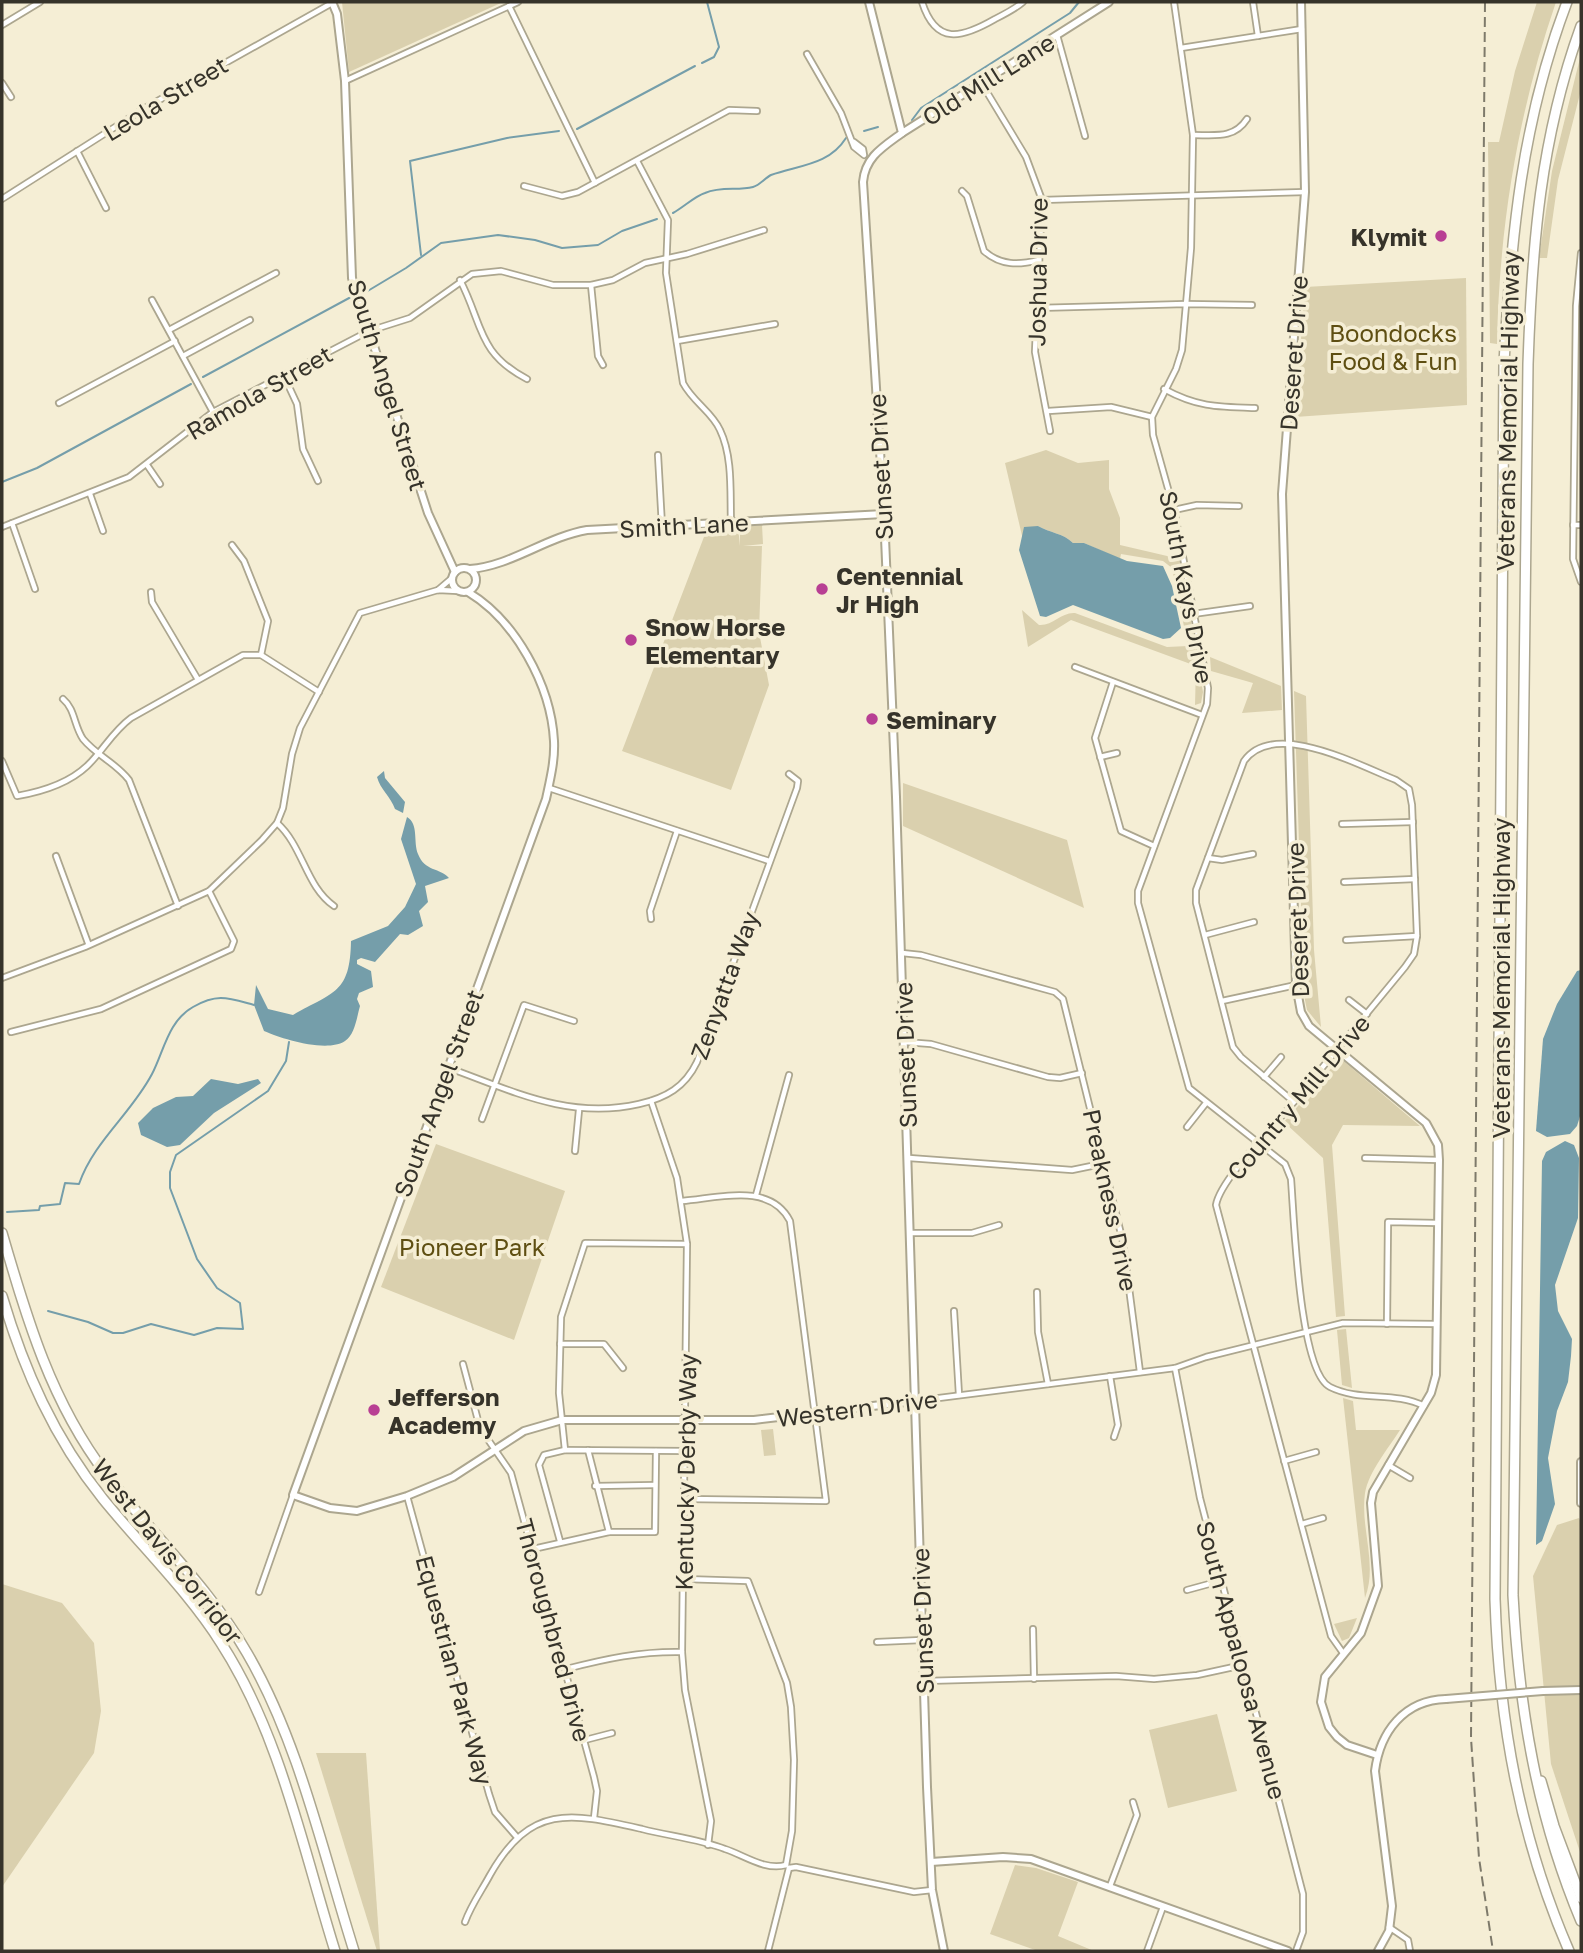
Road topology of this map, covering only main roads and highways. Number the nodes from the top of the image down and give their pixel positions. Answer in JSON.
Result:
{"nodes":[{"id":1,"x":1566,"y":2,"type":"edge"},
{"id":2,"x":1581,"y":26,"type":"edge"},
{"id":3,"x":1581,"y":32,"type":"edge"},
{"id":4,"x":1574,"y":46,"type":"junction"},
{"id":5,"x":2,"y":1233,"type":"edge"},
{"id":6,"x":2,"y":1296,"type":"edge"},
{"id":7,"x":1523,"y":1712,"type":"junction"},
{"id":8,"x":1540,"y":1873,"type":"junction"},
{"id":9,"x":1581,"y":1898,"type":"edge"},
{"id":10,"x":1581,"y":1921,"type":"edge"},
{"id":11,"x":335,"y":1951,"type":"edge"},
{"id":12,"x":354,"y":1951,"type":"edge"},
{"id":13,"x":1562,"y":1951,"type":"edge"},
{"id":14,"x":1569,"y":1951,"type":"edge"}],
"edges":[{"from":1,"to":8,"type":"highway","name":"Veterans Memorial Highway"},
{"from":2,"to":4,"type":"highway","name":"Veterans Memorial Highway"},
{"from":3,"to":4,"type":"highway"},
{"from":4,"to":7,"type":"highway","name":"Veterans Memorial Highway"},
{"from":5,"to":12,"type":"highway","name":"West Davis Corridor"},
{"from":6,"to":11,"type":"highway","name":"West Davis Corridor"},
{"from":7,"to":9,"type":"highway"},
{"from":7,"to":10,"type":"highway","name":"Veterans Memorial Highway"},
{"from":8,"to":13,"type":"highway"},
{"from":8,"to":14,"type":"highway","name":"Veterans Memorial Highway"}]}
